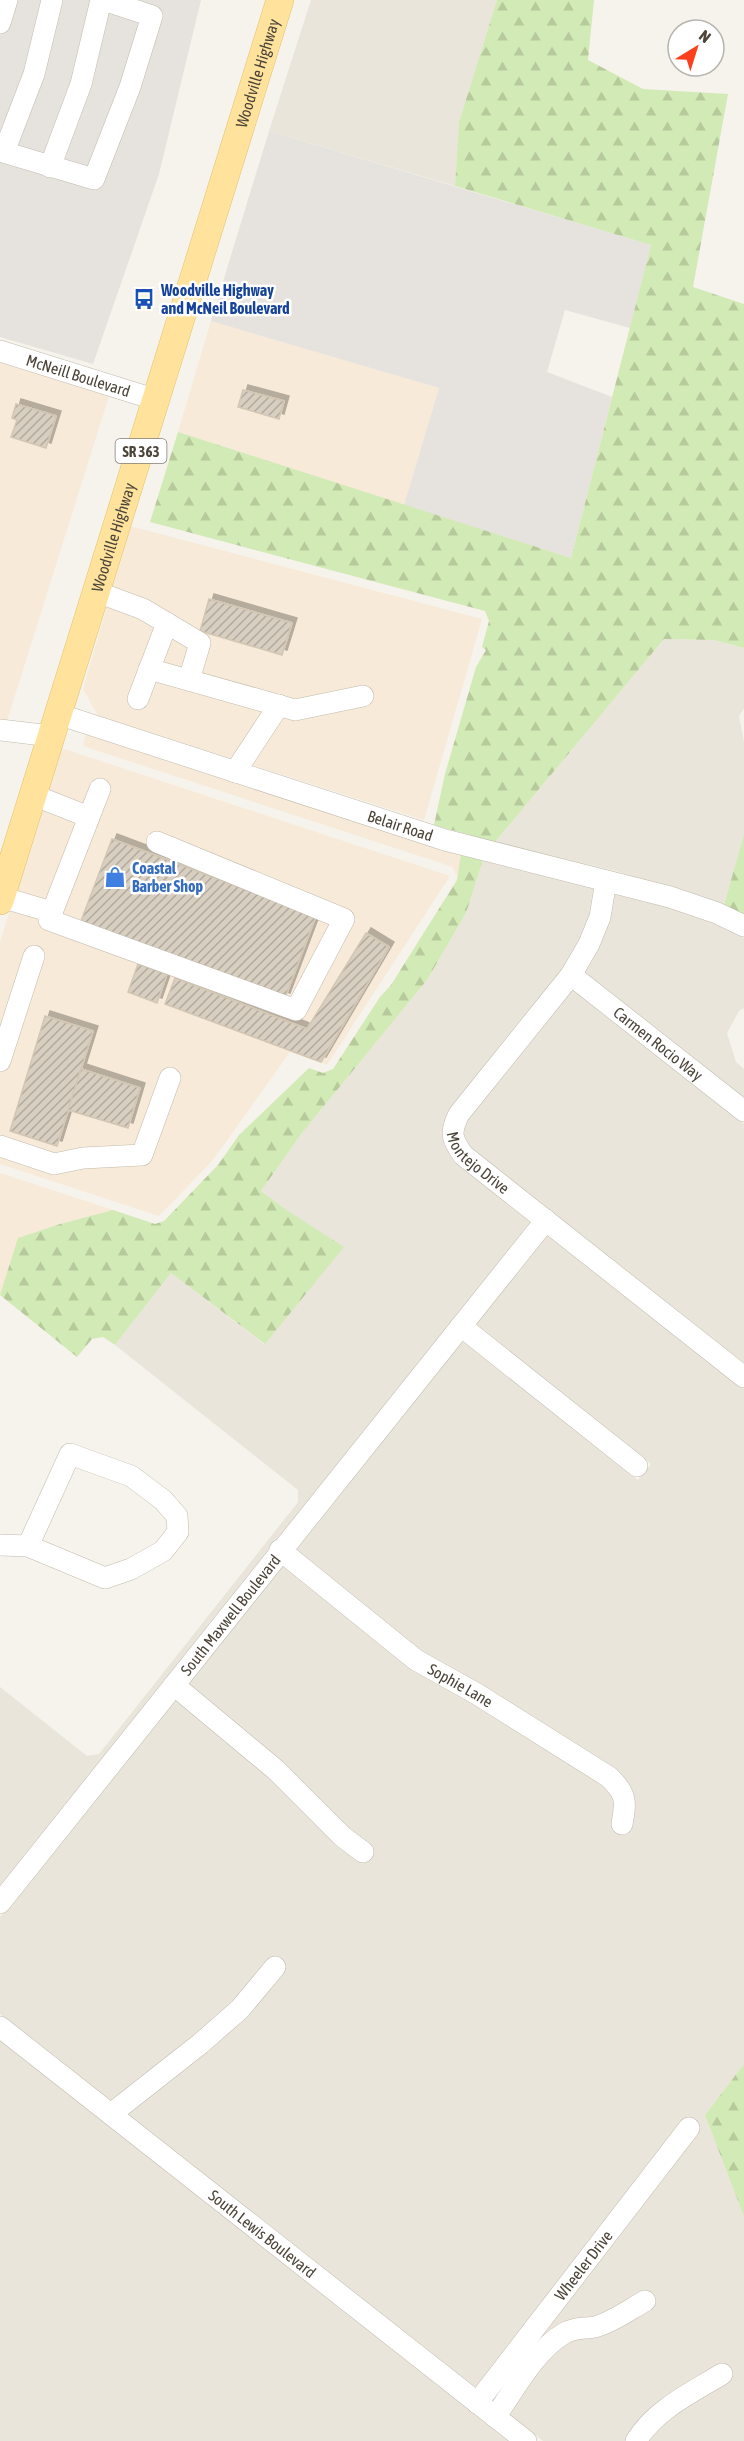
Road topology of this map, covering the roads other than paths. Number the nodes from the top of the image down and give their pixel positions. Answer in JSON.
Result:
{"nodes":[{"id":1,"x":7,"y":0,"type":"edge"},
{"id":2,"x":52,"y":0,"type":"edge"},
{"id":3,"x":103,"y":0,"type":"edge"},
{"id":4,"x":280,"y":0,"type":"edge"},
{"id":5,"x":140,"y":5,"type":"edge"},
{"id":6,"x":0,"y":23,"type":"edge"},
{"id":7,"x":2,"y":152,"type":"edge"},
{"id":8,"x":50,"y":167,"type":"junction"},
{"id":9,"x":0,"y":351,"type":"edge"},
{"id":10,"x":157,"y":400,"type":"junction"},
{"id":11,"x":97,"y":592,"type":"junction"},
{"id":12,"x":167,"y":623,"type":"junction"},
{"id":13,"x":149,"y":669,"type":"junction"},
{"id":14,"x":189,"y":680,"type":"junction"},
{"id":15,"x":363,"y":696,"type":"dead end"},
{"id":16,"x":138,"y":699,"type":"dead end"},
{"id":17,"x":279,"y":705,"type":"junction"},
{"id":18,"x":55,"y":725,"type":"junction"},
{"id":19,"x":0,"y":730,"type":"edge"},
{"id":20,"x":235,"y":771,"type":"junction"},
{"id":21,"x":100,"y":789,"type":"dead end"},
{"id":22,"x":33,"y":795,"type":"junction"},
{"id":23,"x":89,"y":817,"type":"junction"},
{"id":24,"x":157,"y":842,"type":"dead end"},
{"id":25,"x":606,"y":881,"type":"junction"},
{"id":26,"x":1,"y":899,"type":"edge"},
{"id":27,"x":52,"y":912,"type":"junction"},
{"id":28,"x":744,"y":926,"type":"edge"},
{"id":29,"x":34,"y":956,"type":"dead end"},
{"id":30,"x":571,"y":975,"type":"junction"},
{"id":31,"x":5,"y":1028,"type":"edge"},
{"id":32,"x":0,"y":1061,"type":"edge"},
{"id":33,"x":170,"y":1078,"type":"dead end"},
{"id":34,"x":744,"y":1111,"type":"edge"},
{"id":35,"x":0,"y":1146,"type":"edge"},
{"id":36,"x":546,"y":1220,"type":"junction"},
{"id":37,"x":461,"y":1326,"type":"junction"},
{"id":38,"x":744,"y":1377,"type":"edge"},
{"id":39,"x":638,"y":1466,"type":"dead end"},
{"id":40,"x":0,"y":1545,"type":"edge"},
{"id":41,"x":28,"y":1546,"type":"junction"},
{"id":42,"x":280,"y":1550,"type":"junction"},
{"id":43,"x":174,"y":1685,"type":"junction"},
{"id":44,"x":622,"y":1824,"type":"dead end"},
{"id":45,"x":363,"y":1852,"type":"dead end"},
{"id":46,"x":0,"y":1903,"type":"edge"},
{"id":47,"x":275,"y":1967,"type":"dead end"},
{"id":48,"x":0,"y":2027,"type":"edge"},
{"id":49,"x":111,"y":2114,"type":"junction"},
{"id":50,"x":689,"y":2128,"type":"dead end"},
{"id":51,"x":645,"y":2301,"type":"dead end"},
{"id":52,"x":722,"y":2374,"type":"dead end"},
{"id":53,"x":477,"y":2403,"type":"junction"},
{"id":54,"x":495,"y":2416,"type":"junction"},
{"id":55,"x":526,"y":2441,"type":"edge"},
{"id":56,"x":636,"y":2441,"type":"edge"}],
"edges":[{"from":1,"to":6,"type":"street"},
{"from":2,"to":7,"type":"street"},
{"from":3,"to":5,"type":"street"},
{"from":3,"to":8,"type":"street"},
{"from":4,"to":10,"type":"main road","name":"Woodville Highway","number":"SR 363"},
{"from":5,"to":8,"type":"street"},
{"from":7,"to":8,"type":"street"},
{"from":9,"to":10,"type":"street","name":"McNeill Boulevard"},
{"from":10,"to":11,"type":"main road","name":"Woodville Highway","number":"SR 363"},
{"from":11,"to":12,"type":"street"},
{"from":11,"to":18,"type":"main road","name":"Woodville Highway","number":"SR 363"},
{"from":12,"to":13,"type":"street"},
{"from":12,"to":14,"type":"street"},
{"from":13,"to":14,"type":"street"},
{"from":13,"to":16,"type":"street"},
{"from":14,"to":17,"type":"street"},
{"from":15,"to":17,"type":"street"},
{"from":17,"to":20,"type":"street"},
{"from":18,"to":19,"type":"street","name":"Belair Road"},
{"from":18,"to":20,"type":"street","name":"Belair Road"},
{"from":18,"to":22,"type":"main road","name":"Woodville Highway","number":"SR 363"},
{"from":20,"to":25,"type":"street","name":"Belair Road"},
{"from":21,"to":23,"type":"street"},
{"from":22,"to":23,"type":"street"},
{"from":22,"to":26,"type":"main road","name":"Woodville Highway","number":"SR 363"},
{"from":23,"to":27,"type":"street"},
{"from":24,"to":27,"type":"street"},
{"from":25,"to":28,"type":"street","name":"Belair Road"},
{"from":25,"to":30,"type":"street","name":"Montejo Drive"},
{"from":26,"to":27,"type":"street"},
{"from":29,"to":31,"type":"street"},
{"from":30,"to":34,"type":"street","name":"Carmen Rocio Way"},
{"from":30,"to":36,"type":"street","name":"Montejo Drive"},
{"from":31,"to":32,"type":"street"},
{"from":33,"to":35,"type":"street"},
{"from":36,"to":37,"type":"street","name":"South Maxwell Boulevard"},
{"from":36,"to":38,"type":"street","name":"Montejo Drive"},
{"from":37,"to":39,"type":"street"},
{"from":37,"to":42,"type":"street","name":"South Maxwell Boulevard"},
{"from":40,"to":41,"type":"street"},
{"from":41,"to":41,"type":"street"},
{"from":42,"to":43,"type":"street","name":"South Maxwell Boulevard"},
{"from":42,"to":44,"type":"street","name":"Sophie Lane"},
{"from":43,"to":45,"type":"street"},
{"from":43,"to":46,"type":"street","name":"South Maxwell Boulevard"},
{"from":47,"to":49,"type":"street"},
{"from":48,"to":49,"type":"street","name":"South Lewis Boulevard"},
{"from":49,"to":53,"type":"street","name":"South Lewis Boulevard"},
{"from":50,"to":53,"type":"street","name":"Wheeler Drive"},
{"from":51,"to":54,"type":"street"},
{"from":52,"to":56,"type":"street"},
{"from":53,"to":54,"type":"street","name":"South Lewis Boulevard"},
{"from":54,"to":55,"type":"street","name":"South Lewis Boulevard"}]}
